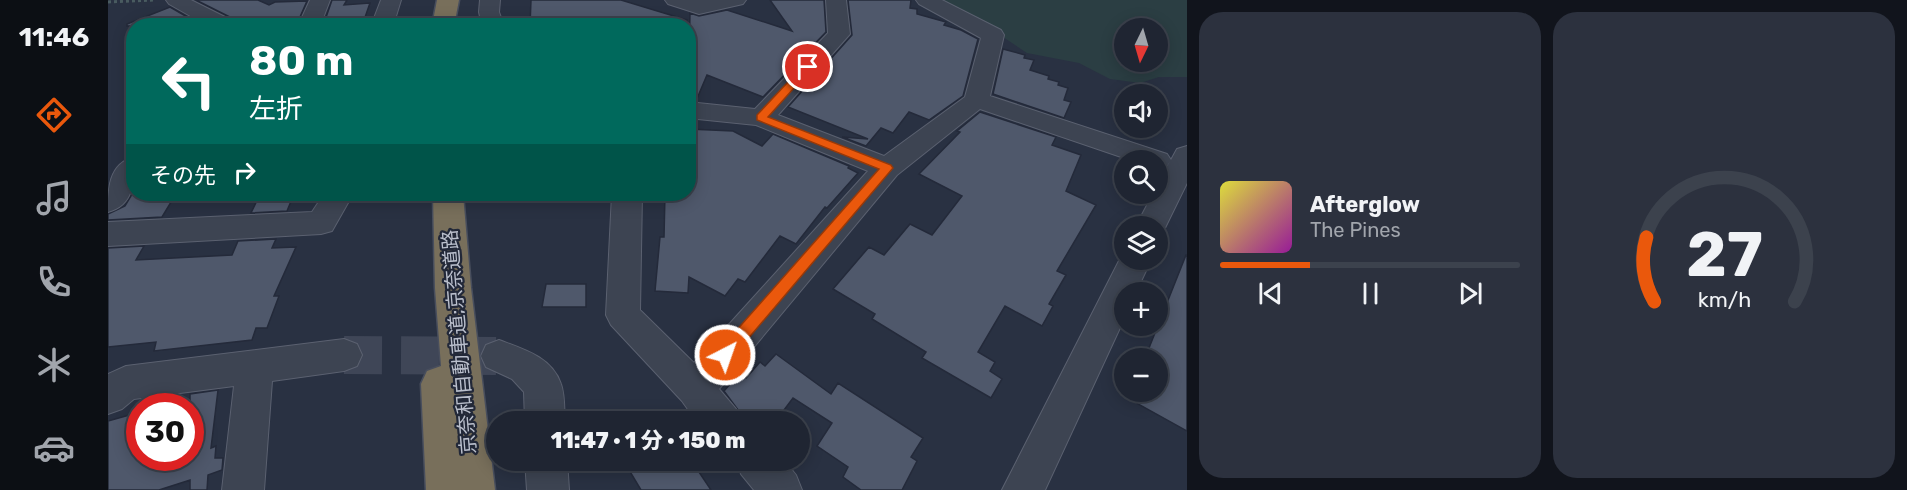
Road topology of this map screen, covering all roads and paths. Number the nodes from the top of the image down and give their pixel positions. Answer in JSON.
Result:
{"nodes":[{"id":1,"x":153,"y":0,"type":"edge"},
{"id":2,"x":176,"y":0,"type":"edge"},
{"id":3,"x":320,"y":0,"type":"edge"},
{"id":4,"x":391,"y":0,"type":"edge"},
{"id":5,"x":448,"y":0,"type":"edge"},
{"id":6,"x":459,"y":0,"type":"edge"},
{"id":7,"x":490,"y":0,"type":"edge"},
{"id":8,"x":675,"y":0,"type":"edge"},
{"id":9,"x":736,"y":0,"type":"edge"},
{"id":10,"x":836,"y":0,"type":"edge"},
{"id":11,"x":926,"y":0,"type":"edge"},
{"id":12,"x":108,"y":2,"type":"edge"},
{"id":13,"x":699,"y":8,"type":"junction"},
{"id":14,"x":210,"y":18,"type":"edge"},
{"id":15,"x":312,"y":18,"type":"edge"},
{"id":16,"x":385,"y":18,"type":"edge"},
{"id":17,"x":445,"y":18,"type":"edge"},
{"id":18,"x":456,"y":18,"type":"edge"},
{"id":19,"x":491,"y":18,"type":"edge"},
{"id":20,"x":691,"y":18,"type":"edge"},
{"id":21,"x":977,"y":100,"type":"junction"},
{"id":22,"x":696,"y":111,"type":"edge"},
{"id":23,"x":761,"y":118,"type":"junction"},
{"id":24,"x":1174,"y":163,"type":"edge"},
{"id":25,"x":887,"y":168,"type":"junction"},
{"id":26,"x":126,"y":177,"type":"edge"},
{"id":27,"x":336,"y":201,"type":"edge"},
{"id":28,"x":433,"y":201,"type":"edge"},
{"id":29,"x":448,"y":201,"type":"edge"},
{"id":30,"x":627,"y":201,"type":"edge"},
{"id":31,"x":108,"y":202,"type":"edge"},
{"id":32,"x":1155,"y":216,"type":"edge"},
{"id":33,"x":108,"y":234,"type":"edge"},
{"id":34,"x":1130,"y":270,"type":"edge"},
{"id":35,"x":344,"y":355,"type":"tunnel mouth"},
{"id":36,"x":499,"y":356,"type":"tunnel mouth"},
{"id":37,"x":255,"y":366,"type":"junction"},
{"id":38,"x":695,"y":389,"type":"junction"},
{"id":39,"x":108,"y":396,"type":"edge"},
{"id":40,"x":544,"y":411,"type":"edge"},
{"id":41,"x":714,"y":411,"type":"edge"},
{"id":42,"x":547,"y":471,"type":"edge"},
{"id":43,"x":765,"y":471,"type":"edge"},
{"id":44,"x":243,"y":490,"type":"edge"},
{"id":45,"x":448,"y":490,"type":"edge"},
{"id":46,"x":473,"y":490,"type":"edge"},
{"id":47,"x":548,"y":490,"type":"edge"},
{"id":48,"x":781,"y":490,"type":"edge"},
{"id":49,"x":1023,"y":490,"type":"edge"}],
"edges":[{"from":1,"to":12,"type":"path"},
{"from":2,"to":14,"type":"street"},
{"from":3,"to":15,"type":"street"},
{"from":4,"to":16,"type":"street"},
{"from":5,"to":17,"type":"highway"},
{"from":6,"to":18,"type":"highway"},
{"from":7,"to":19,"type":"street"},
{"from":8,"to":13,"type":"street"},
{"from":9,"to":13,"type":"street"},
{"from":10,"to":23,"type":"street"},
{"from":11,"to":21,"type":"street"},
{"from":13,"to":20,"type":"street"},
{"from":21,"to":24,"type":"street"},
{"from":21,"to":25,"type":"street"},
{"from":22,"to":23,"type":"street"},
{"from":23,"to":25,"type":"street"},
{"from":24,"to":32,"type":"street"},
{"from":25,"to":38,"type":"street"},
{"from":26,"to":31,"type":"street"},
{"from":27,"to":33,"type":"street"},
{"from":28,"to":45,"type":"highway","name":"京奈和自動車道;京奈道路"},
{"from":29,"to":46,"type":"highway","name":"京奈和自動車道;京奈道路"},
{"from":30,"to":38,"type":"street"},
{"from":34,"to":49,"type":"street"},
{"from":35,"to":37,"type":"street"},
{"from":36,"to":40,"type":"street"},
{"from":37,"to":39,"type":"street"},
{"from":37,"to":44,"type":"street"},
{"from":38,"to":41,"type":"street"},
{"from":42,"to":47,"type":"street"},
{"from":43,"to":48,"type":"street"}]}
